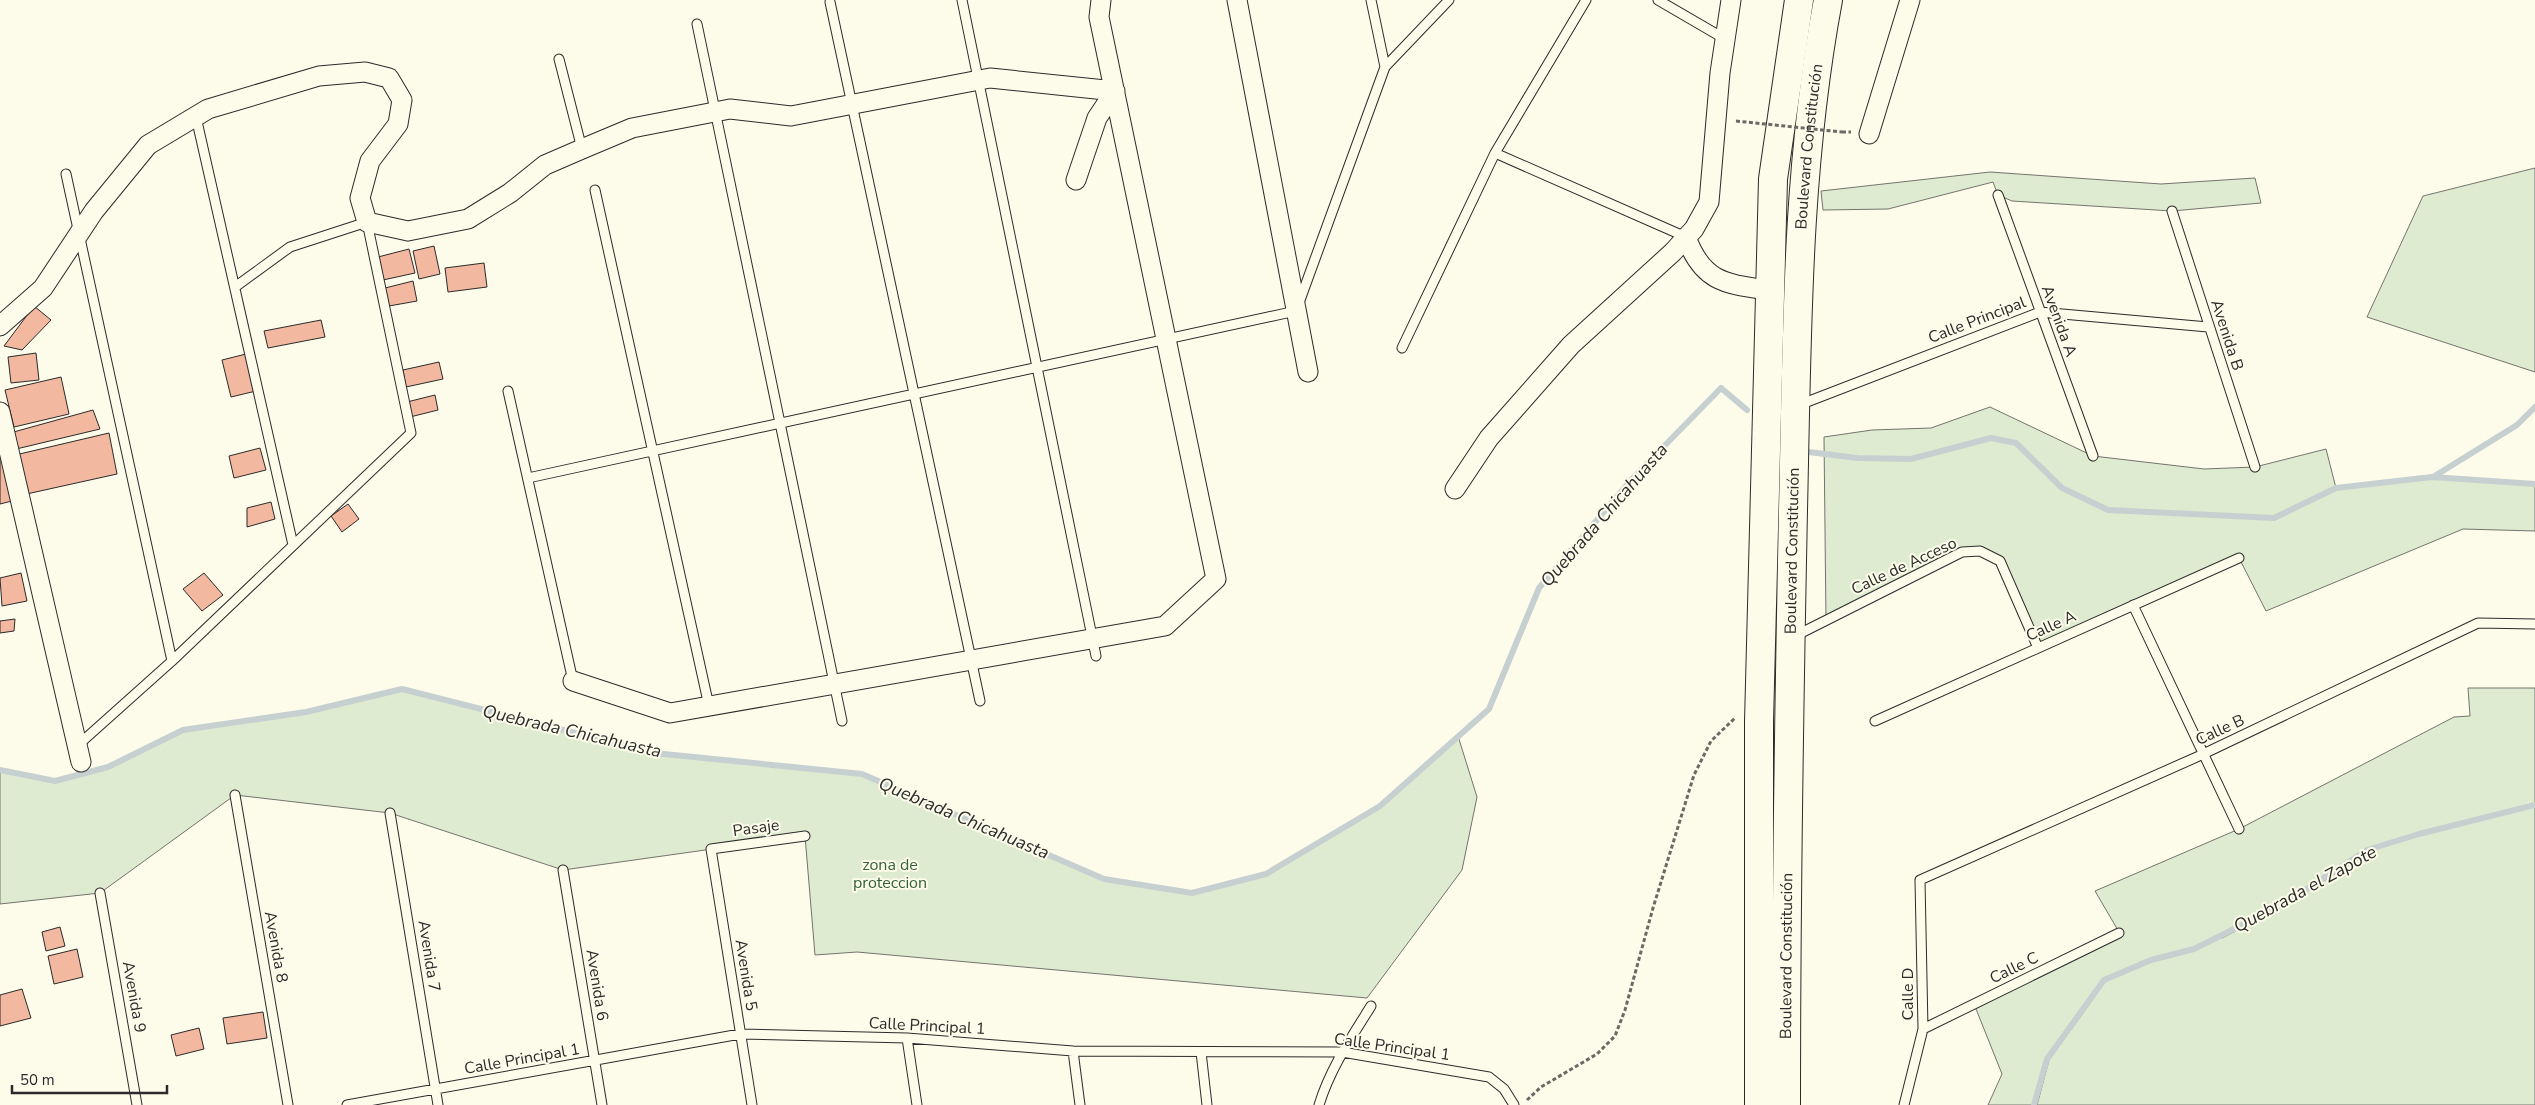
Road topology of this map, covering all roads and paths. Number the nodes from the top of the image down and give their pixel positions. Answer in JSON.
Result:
{"nodes":[{"id":1,"x":962,"y":0,"type":"edge"},
{"id":2,"x":1101,"y":0,"type":"edge"},
{"id":3,"x":1237,"y":0,"type":"edge"},
{"id":4,"x":1371,"y":0,"type":"edge"},
{"id":5,"x":1449,"y":0,"type":"edge"},
{"id":6,"x":1586,"y":0,"type":"edge"},
{"id":7,"x":1658,"y":0,"type":"edge"},
{"id":8,"x":1731,"y":0,"type":"edge"},
{"id":9,"x":1799,"y":0,"type":"edge"},
{"id":10,"x":1828,"y":0,"type":"edge"},
{"id":11,"x":1910,"y":0,"type":"edge"},
{"id":12,"x":830,"y":2,"type":"dead end"},
{"id":13,"x":697,"y":24,"type":"dead end"},
{"id":14,"x":1725,"y":39,"type":"junction"},
{"id":15,"x":559,"y":59,"type":"dead end"},
{"id":16,"x":1385,"y":66,"type":"junction"},
{"id":17,"x":978,"y":80,"type":"junction"},
{"id":18,"x":1114,"y":91,"type":"junction"},
{"id":19,"x":852,"y":103,"type":"junction"},
{"id":20,"x":716,"y":112,"type":"junction"},
{"id":21,"x":196,"y":117,"type":"junction"},
{"id":22,"x":1736,"y":121,"type":"dead end"},
{"id":23,"x":1842,"y":132,"type":"dead end"},
{"id":24,"x":1869,"y":134,"type":"dead end"},
{"id":25,"x":582,"y":149,"type":"junction"},
{"id":26,"x":1495,"y":153,"type":"junction"},
{"id":27,"x":66,"y":174,"type":"dead end"},
{"id":28,"x":1076,"y":180,"type":"dead end"},
{"id":29,"x":595,"y":190,"type":"dead end"},
{"id":30,"x":1998,"y":195,"type":"dead end"},
{"id":31,"x":2172,"y":211,"type":"dead end"},
{"id":32,"x":367,"y":222,"type":"junction"},
{"id":33,"x":79,"y":234,"type":"junction"},
{"id":34,"x":1686,"y":237,"type":"junction"},
{"id":35,"x":235,"y":287,"type":"junction"},
{"id":36,"x":1769,"y":290,"type":"junction"},
{"id":37,"x":1296,"y":312,"type":"junction"},
{"id":38,"x":2040,"y":312,"type":"junction"},
{"id":39,"x":0,"y":326,"type":"edge"},
{"id":40,"x":2208,"y":327,"type":"junction"},
{"id":41,"x":1166,"y":340,"type":"junction"},
{"id":42,"x":1402,"y":348,"type":"dead end"},
{"id":43,"x":1037,"y":368,"type":"junction"},
{"id":44,"x":1308,"y":372,"type":"dead end"},
{"id":45,"x":508,"y":392,"type":"dead end"},
{"id":46,"x":914,"y":394,"type":"junction"},
{"id":47,"x":1795,"y":406,"type":"junction"},
{"id":48,"x":0,"y":412,"type":"edge"},
{"id":49,"x":780,"y":423,"type":"junction"},
{"id":50,"x":653,"y":451,"type":"junction"},
{"id":51,"x":2093,"y":456,"type":"dead end"},
{"id":52,"x":2255,"y":467,"type":"dead end"},
{"id":53,"x":528,"y":478,"type":"junction"},
{"id":54,"x":1455,"y":489,"type":"dead end"},
{"id":55,"x":293,"y":545,"type":"junction"},
{"id":56,"x":2239,"y":558,"type":"dead end"},
{"id":57,"x":2133,"y":606,"type":"junction"},
{"id":58,"x":2535,"y":624,"type":"edge"},
{"id":59,"x":1791,"y":638,"type":"junction"},
{"id":60,"x":1094,"y":647,"type":"junction"},
{"id":61,"x":2038,"y":648,"type":"junction"},
{"id":62,"x":971,"y":660,"type":"junction"},
{"id":63,"x":172,"y":661,"type":"junction"},
{"id":64,"x":573,"y":681,"type":"joint"},
{"id":65,"x":834,"y":684,"type":"junction"},
{"id":66,"x":1760,"y":696,"type":"junction"},
{"id":67,"x":980,"y":702,"type":"dead end"},
{"id":68,"x":709,"y":706,"type":"junction"},
{"id":69,"x":1875,"y":721,"type":"dead end"},
{"id":70,"x":842,"y":722,"type":"dead end"},
{"id":71,"x":79,"y":754,"type":"joint"},
{"id":72,"x":2203,"y":754,"type":"junction"},
{"id":73,"x":235,"y":795,"type":"dead end"},
{"id":74,"x":390,"y":813,"type":"dead end"},
{"id":75,"x":2239,"y":829,"type":"dead end"},
{"id":76,"x":805,"y":836,"type":"dead end"},
{"id":77,"x":711,"y":849,"type":"joint"},
{"id":78,"x":563,"y":870,"type":"dead end"},
{"id":79,"x":1920,"y":880,"type":"joint"},
{"id":80,"x":100,"y":893,"type":"dead end"},
{"id":81,"x":2119,"y":933,"type":"dead end"},
{"id":82,"x":1371,"y":1006,"type":"dead end"},
{"id":83,"x":1923,"y":1030,"type":"junction"},
{"id":84,"x":740,"y":1034,"type":"junction"},
{"id":85,"x":907,"y":1038,"type":"junction"},
{"id":86,"x":1073,"y":1051,"type":"junction"},
{"id":87,"x":1201,"y":1052,"type":"junction"},
{"id":88,"x":1342,"y":1052,"type":"junction"},
{"id":89,"x":595,"y":1062,"type":"junction"},
{"id":90,"x":436,"y":1090,"type":"junction"},
{"id":91,"x":137,"y":1105,"type":"edge"},
{"id":92,"x":288,"y":1105,"type":"edge"},
{"id":93,"x":347,"y":1105,"type":"edge"},
{"id":94,"x":438,"y":1105,"type":"edge"},
{"id":95,"x":602,"y":1105,"type":"edge"},
{"id":96,"x":752,"y":1105,"type":"edge"},
{"id":97,"x":917,"y":1105,"type":"edge"},
{"id":98,"x":1080,"y":1105,"type":"edge"},
{"id":99,"x":1207,"y":1105,"type":"edge"},
{"id":100,"x":1320,"y":1105,"type":"edge"},
{"id":101,"x":1514,"y":1105,"type":"edge"},
{"id":102,"x":1525,"y":1105,"type":"edge"},
{"id":103,"x":1759,"y":1105,"type":"edge"},
{"id":104,"x":1786,"y":1105,"type":"edge"},
{"id":105,"x":1904,"y":1105,"type":"edge"}],
"edges":[{"from":1,"to":17,"type":"lane"},
{"from":2,"to":18,"type":"street"},
{"from":3,"to":37,"type":"street"},
{"from":4,"to":16,"type":"lane"},
{"from":5,"to":16,"type":"lane"},
{"from":6,"to":26,"type":"lane"},
{"from":7,"to":14,"type":"lane"},
{"from":8,"to":14,"type":"street"},
{"from":9,"to":36,"type":"highway","name":"Boulevard Constitución"},
{"from":10,"to":47,"type":"highway","name":"Boulevard Constitución"},
{"from":11,"to":24,"type":"street"},
{"from":12,"to":19,"type":"lane"},
{"from":13,"to":20,"type":"lane"},
{"from":14,"to":34,"type":"street"},
{"from":15,"to":25,"type":"lane"},
{"from":16,"to":37,"type":"lane"},
{"from":17,"to":18,"type":"street"},
{"from":17,"to":19,"type":"street"},
{"from":17,"to":43,"type":"lane"},
{"from":18,"to":28,"type":"street"},
{"from":18,"to":41,"type":"street"},
{"from":19,"to":20,"type":"street"},
{"from":19,"to":46,"type":"lane"},
{"from":20,"to":25,"type":"street"},
{"from":20,"to":49,"type":"lane"},
{"from":21,"to":32,"type":"street"},
{"from":21,"to":33,"type":"street"},
{"from":21,"to":35,"type":"lane"},
{"from":22,"to":23,"type":"path","bridge":true},
{"from":25,"to":32,"type":"street"},
{"from":26,"to":34,"type":"lane"},
{"from":26,"to":42,"type":"lane"},
{"from":27,"to":33,"type":"lane"},
{"from":29,"to":50,"type":"lane"},
{"from":30,"to":38,"type":"lane","name":"Avenida A"},
{"from":31,"to":40,"type":"lane","name":"Avenida B"},
{"from":32,"to":35,"type":"lane"},
{"from":32,"to":55,"type":"lane"},
{"from":33,"to":39,"type":"street"},
{"from":33,"to":63,"type":"lane"},
{"from":34,"to":36,"type":"street"},
{"from":34,"to":54,"type":"street"},
{"from":35,"to":55,"type":"lane"},
{"from":36,"to":66,"type":"highway","name":"Boulevard Constitución"},
{"from":37,"to":41,"type":"lane"},
{"from":37,"to":44,"type":"street"},
{"from":38,"to":40,"type":"lane","name":"Calle Principal"},
{"from":38,"to":47,"type":"lane","name":"Calle Principal"},
{"from":38,"to":51,"type":"lane","name":"Avenida A"},
{"from":40,"to":52,"type":"lane","name":"Avenida B"},
{"from":41,"to":43,"type":"lane"},
{"from":41,"to":60,"type":"street"},
{"from":43,"to":46,"type":"lane"},
{"from":43,"to":60,"type":"lane"},
{"from":45,"to":53,"type":"lane"},
{"from":46,"to":49,"type":"lane"},
{"from":46,"to":62,"type":"lane"},
{"from":47,"to":59,"type":"highway","name":"Boulevard Constitución"},
{"from":48,"to":71,"type":"street"},
{"from":49,"to":50,"type":"lane"},
{"from":49,"to":65,"type":"lane"},
{"from":50,"to":53,"type":"lane"},
{"from":50,"to":68,"type":"lane"},
{"from":53,"to":64,"type":"lane"},
{"from":55,"to":63,"type":"lane"},
{"from":56,"to":57,"type":"lane","name":"Calle A"},
{"from":57,"to":61,"type":"lane","name":"Calle A"},
{"from":57,"to":72,"type":"lane"},
{"from":58,"to":72,"type":"lane","name":"Calle B"},
{"from":59,"to":61,"type":"lane","name":"Calle de Acceso"},
{"from":59,"to":104,"type":"highway","name":"Boulevard Constitución"},
{"from":60,"to":62,"type":"street"},
{"from":61,"to":69,"type":"lane","name":"Calle A"},
{"from":62,"to":65,"type":"street"},
{"from":62,"to":67,"type":"lane"},
{"from":63,"to":71,"type":"lane"},
{"from":64,"to":68,"type":"street"},
{"from":65,"to":68,"type":"street"},
{"from":65,"to":70,"type":"lane"},
{"from":66,"to":102,"type":"path"},
{"from":66,"to":103,"type":"highway","name":"Boulevard Constitución"},
{"from":72,"to":75,"type":"lane"},
{"from":72,"to":79,"type":"lane","name":"Calle B"},
{"from":73,"to":92,"type":"lane","name":"Avenida 8"},
{"from":74,"to":90,"type":"lane","name":"Avenida 7"},
{"from":76,"to":77,"type":"lane","name":"Pasaje"},
{"from":77,"to":84,"type":"lane","name":"Avenida 5"},
{"from":78,"to":89,"type":"lane","name":"Avenida 6"},
{"from":79,"to":83,"type":"lane","name":"Calle D"},
{"from":80,"to":91,"type":"lane","name":"Avenida 9"},
{"from":81,"to":83,"type":"lane","name":"Calle C"},
{"from":82,"to":88,"type":"lane"},
{"from":83,"to":105,"type":"lane","name":"Calle D"},
{"from":84,"to":85,"type":"lane","name":"Calle Principal 1"},
{"from":84,"to":89,"type":"lane","name":"Calle Principal 1"},
{"from":84,"to":96,"type":"lane","name":"Avenida 5"},
{"from":85,"to":86,"type":"lane","name":"Calle Principal 1"},
{"from":85,"to":97,"type":"lane"},
{"from":86,"to":87,"type":"lane","name":"Calle Principal 1"},
{"from":86,"to":98,"type":"lane"},
{"from":87,"to":88,"type":"lane","name":"Calle Principal 1"},
{"from":87,"to":99,"type":"lane"},
{"from":88,"to":100,"type":"lane"},
{"from":88,"to":101,"type":"lane","name":"Calle Principal 1"},
{"from":89,"to":90,"type":"lane","name":"Calle Principal 1"},
{"from":89,"to":95,"type":"lane","name":"Avenida 6"},
{"from":90,"to":93,"type":"lane","name":"Calle Principal 1"},
{"from":90,"to":94,"type":"lane","name":"Avenida 7"}]}
